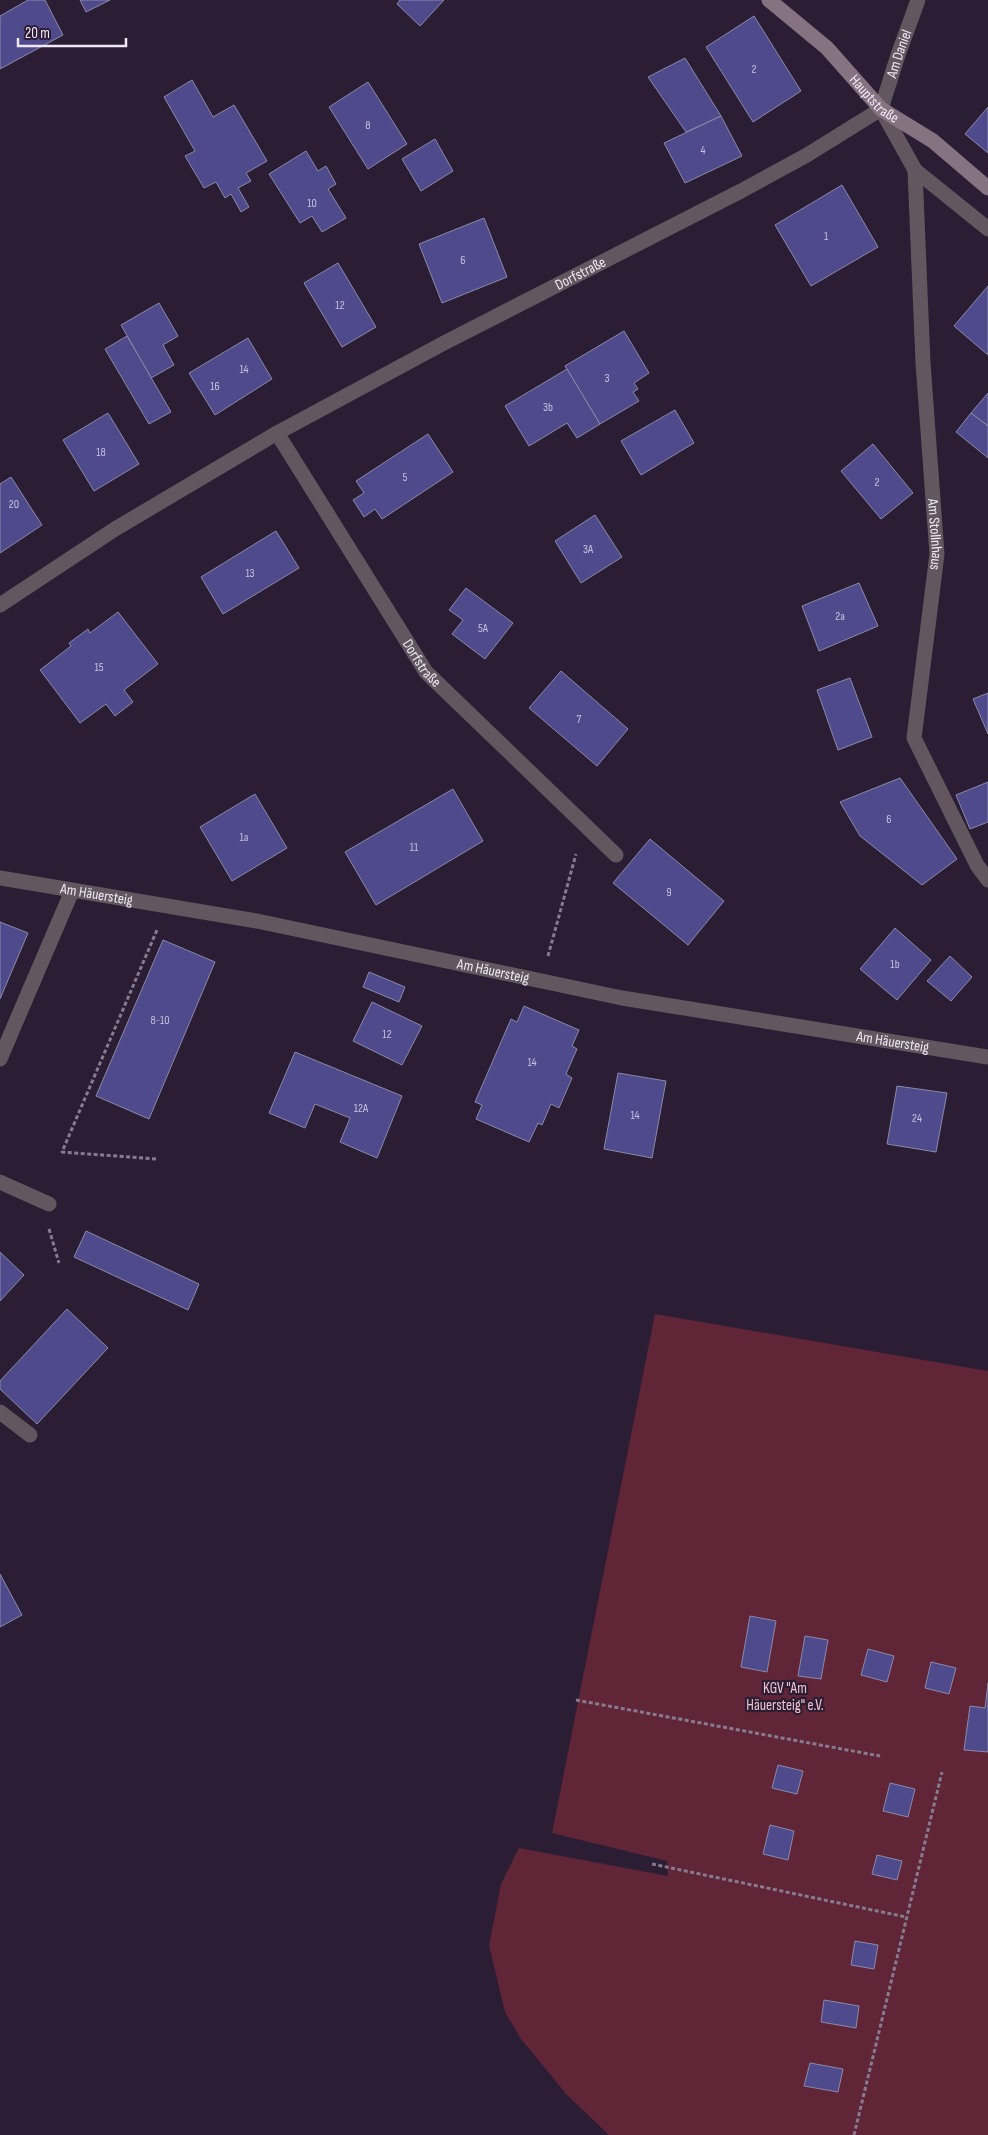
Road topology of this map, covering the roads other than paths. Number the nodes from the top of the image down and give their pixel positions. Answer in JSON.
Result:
{"nodes":[{"id":1,"x":769,"y":0,"type":"edge"},
{"id":2,"x":918,"y":0,"type":"edge"},
{"id":3,"x":881,"y":109,"type":"junction"},
{"id":4,"x":916,"y":170,"type":"junction"},
{"id":5,"x":988,"y":188,"type":"edge"},
{"id":6,"x":988,"y":229,"type":"edge"},
{"id":7,"x":277,"y":433,"type":"junction"},
{"id":8,"x":0,"y":605,"type":"edge"},
{"id":9,"x":616,"y":855,"type":"dead end"},
{"id":10,"x":0,"y":878,"type":"edge"},
{"id":11,"x":988,"y":880,"type":"edge"},
{"id":12,"x":72,"y":891,"type":"junction"},
{"id":13,"x":988,"y":1057,"type":"edge"},
{"id":14,"x":0,"y":1059,"type":"edge"},
{"id":15,"x":0,"y":1182,"type":"edge"},
{"id":16,"x":49,"y":1204,"type":"dead end"},
{"id":17,"x":0,"y":1412,"type":"edge"},
{"id":18,"x":30,"y":1435,"type":"dead end"}],
"edges":[{"from":1,"to":3,"type":"street","name":"Hauptstraße"},
{"from":2,"to":3,"type":"street","name":"Am Daniel"},
{"from":3,"to":4,"type":"street"},
{"from":3,"to":5,"type":"street","name":"Hauptstraße"},
{"from":3,"to":7,"type":"street","name":"Dorfstraße"},
{"from":4,"to":6,"type":"street"},
{"from":4,"to":11,"type":"street","name":"Am Stollnhaus"},
{"from":7,"to":8,"type":"street","name":"Dorfstraße"},
{"from":7,"to":9,"type":"street","name":"Dorfstraße"},
{"from":10,"to":12,"type":"street","name":"Am Häuersteig"},
{"from":12,"to":13,"type":"street","name":"Am Häuersteig"},
{"from":12,"to":14,"type":"street"},
{"from":15,"to":16,"type":"street"},
{"from":17,"to":18,"type":"street"}]}
